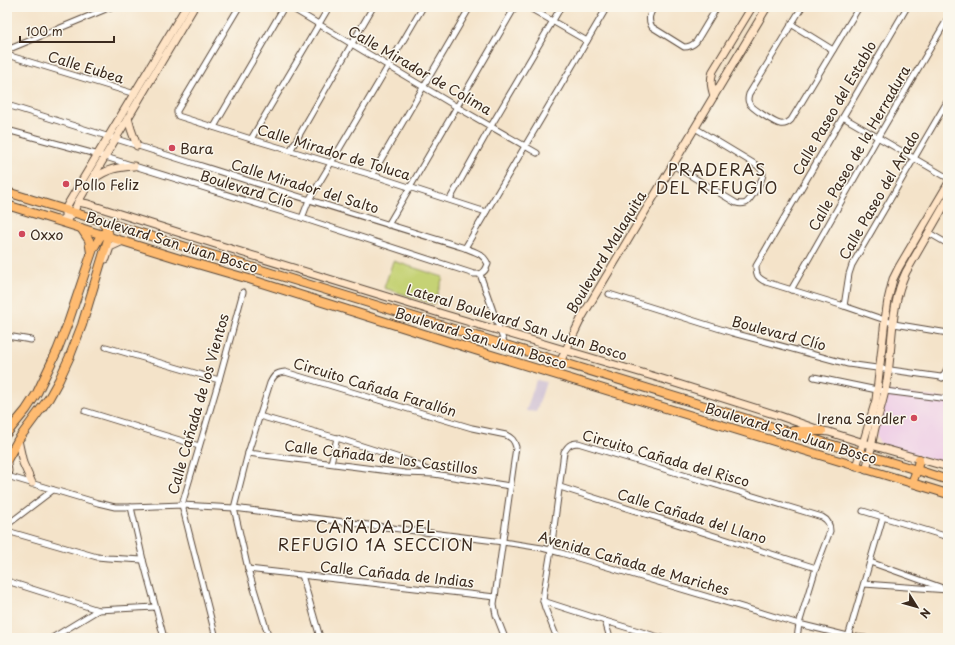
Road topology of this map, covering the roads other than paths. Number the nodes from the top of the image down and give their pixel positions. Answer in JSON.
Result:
{"nodes":[{"id":1,"x":111,"y":7,"type":"edge"},
{"id":2,"x":186,"y":7,"type":"edge"},
{"id":3,"x":194,"y":7,"type":"edge"},
{"id":4,"x":239,"y":7,"type":"edge"},
{"id":5,"x":284,"y":7,"type":"edge"},
{"id":6,"x":290,"y":7,"type":"edge"},
{"id":7,"x":329,"y":7,"type":"edge"},
{"id":8,"x":373,"y":7,"type":"edge"},
{"id":9,"x":423,"y":7,"type":"edge"},
{"id":10,"x":470,"y":7,"type":"edge"},
{"id":11,"x":515,"y":7,"type":"edge"},
{"id":12,"x":528,"y":7,"type":"edge"},
{"id":13,"x":561,"y":7,"type":"edge"},
{"id":14,"x":607,"y":7,"type":"edge"},
{"id":15,"x":654,"y":7,"type":"edge"},
{"id":16,"x":717,"y":7,"type":"edge"},
{"id":17,"x":752,"y":7,"type":"edge"},
{"id":18,"x":767,"y":7,"type":"edge"},
{"id":19,"x":802,"y":7,"type":"edge"},
{"id":20,"x":859,"y":7,"type":"edge"},
{"id":21,"x":907,"y":7,"type":"edge"},
{"id":22,"x":948,"y":18,"type":"edge"},
{"id":23,"x":552,"y":21,"type":"junction"},
{"id":24,"x":318,"y":24,"type":"junction"},
{"id":25,"x":791,"y":24,"type":"junction"},
{"id":26,"x":587,"y":41,"type":"junction"},
{"id":27,"x":352,"y":44,"type":"junction"},
{"id":28,"x":7,"y":50,"type":"edge"},
{"id":29,"x":833,"y":50,"type":"junction"},
{"id":30,"x":7,"y":55,"type":"edge"},
{"id":31,"x":388,"y":65,"type":"junction"},
{"id":32,"x":424,"y":87,"type":"junction"},
{"id":33,"x":134,"y":94,"type":"junction"},
{"id":34,"x":714,"y":96,"type":"junction"},
{"id":35,"x":948,"y":100,"type":"edge"},
{"id":36,"x":7,"y":105,"type":"edge"},
{"id":37,"x":457,"y":107,"type":"junction"},
{"id":38,"x":843,"y":117,"type":"junction"},
{"id":39,"x":128,"y":118,"type":"junction"},
{"id":40,"x":491,"y":126,"type":"junction"},
{"id":41,"x":214,"y":127,"type":"junction"},
{"id":42,"x":695,"y":128,"type":"junction"},
{"id":43,"x":7,"y":130,"type":"edge"},
{"id":44,"x":112,"y":138,"type":"junction"},
{"id":45,"x":878,"y":138,"type":"junction"},
{"id":46,"x":251,"y":139,"type":"junction"},
{"id":47,"x":137,"y":146,"type":"junction"},
{"id":48,"x":525,"y":146,"type":"junction"},
{"id":49,"x":290,"y":151,"type":"junction"},
{"id":50,"x":537,"y":153,"type":"dead end"},
{"id":51,"x":102,"y":156,"type":"junction"},
{"id":52,"x":914,"y":158,"type":"junction"},
{"id":53,"x":331,"y":163,"type":"junction"},
{"id":54,"x":673,"y":165,"type":"junction"},
{"id":55,"x":134,"y":166,"type":"junction"},
{"id":56,"x":372,"y":175,"type":"junction"},
{"id":57,"x":948,"y":178,"type":"edge"},
{"id":58,"x":90,"y":181,"type":"junction"},
{"id":59,"x":948,"y":184,"type":"edge"},
{"id":60,"x":410,"y":187,"type":"junction"},
{"id":61,"x":7,"y":192,"type":"edge"},
{"id":62,"x":450,"y":199,"type":"junction"},
{"id":63,"x":948,"y":199,"type":"edge"},
{"id":64,"x":309,"y":200,"type":"junction"},
{"id":65,"x":78,"y":202,"type":"junction"},
{"id":66,"x":7,"y":205,"type":"edge"},
{"id":67,"x":67,"y":210,"type":"junction"},
{"id":68,"x":486,"y":212,"type":"junction"},
{"id":69,"x":302,"y":218,"type":"junction"},
{"id":70,"x":54,"y":220,"type":"junction"},
{"id":71,"x":100,"y":220,"type":"junction"},
{"id":72,"x":69,"y":222,"type":"junction"},
{"id":73,"x":388,"y":225,"type":"junction"},
{"id":74,"x":120,"y":226,"type":"junction"},
{"id":75,"x":81,"y":228,"type":"junction"},
{"id":76,"x":139,"y":232,"type":"junction"},
{"id":77,"x":929,"y":233,"type":"junction"},
{"id":78,"x":106,"y":234,"type":"junction"},
{"id":79,"x":123,"y":241,"type":"junction"},
{"id":80,"x":134,"y":244,"type":"junction"},
{"id":81,"x":948,"y":244,"type":"edge"},
{"id":82,"x":465,"y":248,"type":"junction"},
{"id":83,"x":91,"y":256,"type":"junction"},
{"id":84,"x":480,"y":274,"type":"junction"},
{"id":85,"x":96,"y":279,"type":"junction"},
{"id":86,"x":791,"y":290,"type":"junction"},
{"id":87,"x":243,"y":292,"type":"dead end"},
{"id":88,"x":609,"y":294,"type":"dead end"},
{"id":89,"x":844,"y":306,"type":"junction"},
{"id":90,"x":885,"y":320,"type":"junction"},
{"id":91,"x":894,"y":324,"type":"junction"},
{"id":92,"x":500,"y":331,"type":"junction"},
{"id":93,"x":948,"y":333,"type":"edge"},
{"id":94,"x":7,"y":336,"type":"edge"},
{"id":95,"x":480,"y":338,"type":"junction"},
{"id":96,"x":31,"y":340,"type":"dead end"},
{"id":97,"x":505,"y":345,"type":"junction"},
{"id":98,"x":106,"y":347,"type":"dead end"},
{"id":99,"x":476,"y":350,"type":"junction"},
{"id":100,"x":565,"y":351,"type":"junction"},
{"id":101,"x":560,"y":362,"type":"junction"},
{"id":102,"x":948,"y":367,"type":"edge"},
{"id":103,"x":879,"y":368,"type":"junction"},
{"id":104,"x":889,"y":370,"type":"junction"},
{"id":105,"x":814,"y":377,"type":"dead end"},
{"id":106,"x":945,"y":378,"type":"edge"},
{"id":107,"x":219,"y":380,"type":"junction"},
{"id":108,"x":877,"y":390,"type":"junction"},
{"id":109,"x":885,"y":392,"type":"junction"},
{"id":110,"x":948,"y":399,"type":"edge"},
{"id":111,"x":85,"y":411,"type":"dead end"},
{"id":112,"x":259,"y":416,"type":"junction"},
{"id":113,"x":786,"y":431,"type":"junction"},
{"id":114,"x":822,"y":431,"type":"junction"},
{"id":115,"x":7,"y":433,"type":"edge"},
{"id":116,"x":337,"y":438,"type":"junction"},
{"id":117,"x":18,"y":440,"type":"junction"},
{"id":118,"x":864,"y":443,"type":"junction"},
{"id":119,"x":872,"y":445,"type":"junction"},
{"id":120,"x":199,"y":446,"type":"junction"},
{"id":121,"x":248,"y":453,"type":"junction"},
{"id":122,"x":861,"y":453,"type":"junction"},
{"id":123,"x":870,"y":456,"type":"junction"},
{"id":124,"x":919,"y":459,"type":"junction"},
{"id":125,"x":7,"y":462,"type":"edge"},
{"id":126,"x":331,"y":463,"type":"junction"},
{"id":127,"x":856,"y":466,"type":"junction"},
{"id":128,"x":948,"y":467,"type":"edge"},
{"id":129,"x":866,"y":470,"type":"junction"},
{"id":130,"x":917,"y":470,"type":"junction"},
{"id":131,"x":434,"y":474,"type":"junction"},
{"id":132,"x":7,"y":475,"type":"edge"},
{"id":133,"x":948,"y":480,"type":"edge"},
{"id":134,"x":32,"y":483,"type":"junction"},
{"id":135,"x":912,"y":484,"type":"junction"},
{"id":136,"x":510,"y":486,"type":"junction"},
{"id":137,"x":560,"y":487,"type":"junction"},
{"id":138,"x":53,"y":490,"type":"junction"},
{"id":139,"x":948,"y":494,"type":"edge"},
{"id":140,"x":182,"y":505,"type":"junction"},
{"id":141,"x":131,"y":507,"type":"junction"},
{"id":142,"x":234,"y":508,"type":"junction"},
{"id":143,"x":863,"y":511,"type":"dead end"},
{"id":144,"x":883,"y":517,"type":"junction"},
{"id":145,"x":7,"y":525,"type":"edge"},
{"id":146,"x":7,"y":531,"type":"edge"},
{"id":147,"x":948,"y":537,"type":"edge"},
{"id":148,"x":503,"y":542,"type":"junction"},
{"id":149,"x":551,"y":550,"type":"junction"},
{"id":150,"x":143,"y":560,"type":"junction"},
{"id":151,"x":870,"y":562,"type":"junction"},
{"id":152,"x":248,"y":568,"type":"junction"},
{"id":153,"x":816,"y":568,"type":"junction"},
{"id":154,"x":302,"y":575,"type":"junction"},
{"id":155,"x":7,"y":581,"type":"edge"},
{"id":156,"x":864,"y":584,"type":"junction"},
{"id":157,"x":947,"y":590,"type":"edge"},
{"id":158,"x":495,"y":597,"type":"junction"},
{"id":159,"x":543,"y":601,"type":"junction"},
{"id":160,"x":155,"y":607,"type":"junction"},
{"id":161,"x":98,"y":610,"type":"junction"},
{"id":162,"x":605,"y":621,"type":"junction"},
{"id":163,"x":799,"y":624,"type":"junction"},
{"id":164,"x":848,"y":637,"type":"edge"},
{"id":165,"x":52,"y":638,"type":"edge"},
{"id":166,"x":164,"y":638,"type":"edge"},
{"id":167,"x":216,"y":638,"type":"edge"},
{"id":168,"x":269,"y":638,"type":"edge"},
{"id":169,"x":321,"y":638,"type":"edge"},
{"id":170,"x":505,"y":638,"type":"edge"},
{"id":171,"x":557,"y":638,"type":"edge"},
{"id":172,"x":610,"y":638,"type":"edge"},
{"id":173,"x":662,"y":638,"type":"edge"},
{"id":174,"x":797,"y":638,"type":"edge"},
{"id":175,"x":865,"y":638,"type":"edge"}],
"edges":[{"from":1,"to":28,"type":"street"},
{"from":2,"to":33,"type":"street"},
{"from":3,"to":39,"type":"street"},
{"from":4,"to":41,"type":"street","name":"Calle Mirador de Toluca"},
{"from":5,"to":41,"type":"street"},
{"from":6,"to":24,"type":"street","name":"Calle Mirador de Colima"},
{"from":7,"to":24,"type":"street"},
{"from":8,"to":27,"type":"street"},
{"from":9,"to":31,"type":"street"},
{"from":10,"to":32,"type":"street"},
{"from":11,"to":37,"type":"street"},
{"from":12,"to":23,"type":"street"},
{"from":13,"to":23,"type":"street"},
{"from":14,"to":26,"type":"street"},
{"from":15,"to":16,"type":"street"},
{"from":17,"to":34,"type":"street"},
{"from":18,"to":34,"type":"street","name":"Boulevard Malaquita"},
{"from":19,"to":25,"type":"street"},
{"from":20,"to":29,"type":"street"},
{"from":21,"to":38,"type":"street","name":"Calle Paseo del Establo"},
{"from":22,"to":45,"type":"street","name":"Calle Paseo de la Herradura"},
{"from":23,"to":26,"type":"street"},
{"from":23,"to":40,"type":"street"},
{"from":24,"to":27,"type":"street","name":"Calle Mirador de Colima"},
{"from":24,"to":46,"type":"street"},
{"from":25,"to":29,"type":"street"},
{"from":25,"to":29,"type":"street"},
{"from":26,"to":48,"type":"street"},
{"from":27,"to":31,"type":"street","name":"Calle Mirador de Colima"},
{"from":27,"to":49,"type":"street"},
{"from":30,"to":33,"type":"street","name":"Calle Eubea"},
{"from":31,"to":32,"type":"street","name":"Calle Mirador de Colima"},
{"from":31,"to":53,"type":"street"},
{"from":32,"to":37,"type":"street","name":"Calle Mirador de Colima"},
{"from":32,"to":56,"type":"street"},
{"from":33,"to":44,"type":"street"},
{"from":34,"to":42,"type":"street","name":"Boulevard Malaquita"},
{"from":35,"to":52,"type":"street","name":"Calle Paseo del Arado"},
{"from":36,"to":44,"type":"street","name":"Calle Mirador del Salto"},
{"from":37,"to":40,"type":"street","name":"Calle Mirador de Colima"},
{"from":37,"to":60,"type":"street"},
{"from":38,"to":45,"type":"street"},
{"from":38,"to":86,"type":"street","name":"Calle Paseo del Establo"},
{"from":39,"to":44,"type":"street"},
{"from":39,"to":47,"type":"street"},
{"from":40,"to":48,"type":"street","name":"Calle Mirador de Colima"},
{"from":40,"to":62,"type":"street"},
{"from":41,"to":46,"type":"street","name":"Calle Mirador de Toluca"},
{"from":42,"to":54,"type":"street","name":"Boulevard Malaquita"},
{"from":42,"to":54,"type":"street"},
{"from":43,"to":51,"type":"street","name":"Boulevard Clío"},
{"from":44,"to":47,"type":"street","name":"Calle Mirador del Salto"},
{"from":44,"to":51,"type":"street"},
{"from":45,"to":52,"type":"street"},
{"from":45,"to":86,"type":"street","name":"Calle Paseo de la Herradura"},
{"from":46,"to":49,"type":"street","name":"Calle Mirador de Toluca"},
{"from":47,"to":64,"type":"street","name":"Calle Mirador del Salto"},
{"from":48,"to":50,"type":"street","name":"Calle Mirador de Colima"},
{"from":48,"to":68,"type":"street"},
{"from":49,"to":53,"type":"street","name":"Calle Mirador de Toluca"},
{"from":51,"to":55,"type":"street","name":"Boulevard Clío"},
{"from":51,"to":58,"type":"street"},
{"from":51,"to":67,"type":"street"},
{"from":52,"to":57,"type":"street"},
{"from":52,"to":89,"type":"street","name":"Calle Paseo del Arado"},
{"from":53,"to":56,"type":"street","name":"Calle Mirador de Toluca"},
{"from":53,"to":64,"type":"street"},
{"from":54,"to":100,"type":"street","name":"Boulevard Malaquita"},
{"from":55,"to":58,"type":"street"},
{"from":55,"to":69,"type":"street","name":"Boulevard Clío"},
{"from":56,"to":60,"type":"street","name":"Calle Mirador de Toluca"},
{"from":58,"to":65,"type":"street"},
{"from":59,"to":90,"type":"street"},
{"from":60,"to":62,"type":"street","name":"Calle Mirador de Toluca"},
{"from":60,"to":73,"type":"street"},
{"from":61,"to":67,"type":"main road","name":"Boulevard San Juan Bosco"},
{"from":62,"to":68,"type":"street","name":"Calle Mirador de Toluca"},
{"from":63,"to":77,"type":"street"},
{"from":64,"to":69,"type":"street"},
{"from":64,"to":73,"type":"street","name":"Calle Mirador del Salto"},
{"from":65,"to":67,"type":"street"},
{"from":65,"to":92,"type":"street","name":"Lateral Boulevard San Juan Bosco"},
{"from":66,"to":70,"type":"main road","name":"Boulevard San Juan Bosco"},
{"from":67,"to":70,"type":"main road"},
{"from":67,"to":71,"type":"main road","name":"Boulevard San Juan Bosco"},
{"from":67,"to":72,"type":"street"},
{"from":68,"to":82,"type":"street"},
{"from":69,"to":84,"type":"street","name":"Boulevard Clío"},
{"from":70,"to":72,"type":"main road","name":"Boulevard San Juan Bosco"},
{"from":71,"to":74,"type":"main road","name":"Boulevard San Juan Bosco"},
{"from":71,"to":78,"type":"main road"},
{"from":72,"to":75,"type":"main road","name":"Boulevard San Juan Bosco"},
{"from":73,"to":82,"type":"street","name":"Calle Mirador del Salto"},
{"from":74,"to":76,"type":"main road","name":"Boulevard San Juan Bosco"},
{"from":74,"to":78,"type":"main road"},
{"from":75,"to":78,"type":"main road","name":"Boulevard San Juan Bosco"},
{"from":75,"to":83,"type":"main road"},
{"from":76,"to":80,"type":"main road"},
{"from":76,"to":95,"type":"main road","name":"Boulevard San Juan Bosco"},
{"from":77,"to":81,"type":"street"},
{"from":77,"to":91,"type":"street"},
{"from":78,"to":79,"type":"main road","name":"Boulevard San Juan Bosco"},
{"from":78,"to":83,"type":"main road"},
{"from":78,"to":85,"type":"main road"},
{"from":79,"to":80,"type":"main road","name":"Boulevard San Juan Bosco"},
{"from":79,"to":85,"type":"street"},
{"from":80,"to":99,"type":"main road","name":"Boulevard San Juan Bosco"},
{"from":82,"to":84,"type":"street","name":"Calle Mirador del Salto"},
{"from":83,"to":115,"type":"main road"},
{"from":84,"to":92,"type":"street"},
{"from":85,"to":117,"type":"main road"},
{"from":86,"to":89,"type":"street","name":"Calle Paseo del Establo"},
{"from":87,"to":107,"type":"street","name":"Calle Cañada de los Vientos"},
{"from":88,"to":103,"type":"street","name":"Boulevard Clío"},
{"from":89,"to":90,"type":"street","name":"Calle Paseo del Establo"},
{"from":90,"to":91,"type":"street","name":"Calle Paseo del Establo"},
{"from":90,"to":103,"type":"street"},
{"from":91,"to":93,"type":"street","name":"Calle Paseo del Establo"},
{"from":91,"to":104,"type":"street"},
{"from":92,"to":97,"type":"street"},
{"from":92,"to":100,"type":"street","name":"Lateral Boulevard San Juan Bosco"},
{"from":94,"to":96,"type":"street"},
{"from":95,"to":97,"type":"main road","name":"Boulevard San Juan Bosco"},
{"from":95,"to":99,"type":"main road"},
{"from":97,"to":101,"type":"main road","name":"Boulevard San Juan Bosco"},
{"from":98,"to":107,"type":"street"},
{"from":99,"to":127,"type":"main road","name":"Boulevard San Juan Bosco"},
{"from":100,"to":101,"type":"street","name":"Boulevard Malaquita"},
{"from":100,"to":114,"type":"street","name":"Lateral Boulevard San Juan Bosco"},
{"from":101,"to":113,"type":"main road","name":"Boulevard San Juan Bosco"},
{"from":102,"to":106,"type":"street"},
{"from":103,"to":104,"type":"street","name":"Boulevard Clío"},
{"from":103,"to":108,"type":"street"},
{"from":104,"to":106,"type":"street","name":"Boulevard Clío"},
{"from":104,"to":109,"type":"street"},
{"from":105,"to":108,"type":"street"},
{"from":107,"to":120,"type":"street","name":"Calle Cañada de los Vientos"},
{"from":108,"to":109,"type":"street"},
{"from":108,"to":118,"type":"street"},
{"from":109,"to":110,"type":"street"},
{"from":109,"to":119,"type":"street"},
{"from":111,"to":120,"type":"street"},
{"from":112,"to":116,"type":"street"},
{"from":112,"to":121,"type":"street","name":"Circuito Cañada Farallón"},
{"from":112,"to":136,"type":"street","name":"Circuito Cañada Farallón"},
{"from":113,"to":114,"type":"main road"},
{"from":113,"to":122,"type":"main road","name":"Boulevard San Juan Bosco"},
{"from":114,"to":118,"type":"street","name":"Lateral Boulevard San Juan Bosco"},
{"from":116,"to":126,"type":"street"},
{"from":116,"to":131,"type":"street"},
{"from":117,"to":125,"type":"main road"},
{"from":117,"to":134,"type":"street"},
{"from":118,"to":119,"type":"street","name":"Lateral Boulevard San Juan Bosco"},
{"from":118,"to":122,"type":"street"},
{"from":119,"to":123,"type":"street"},
{"from":119,"to":124,"type":"street","name":"Lateral Boulevard San Juan Bosco"},
{"from":120,"to":140,"type":"street","name":"Calle Cañada de los Vientos"},
{"from":121,"to":126,"type":"street","name":"Calle Cañada de los Castillos"},
{"from":121,"to":142,"type":"street","name":"Circuito Cañada Farallón"},
{"from":122,"to":123,"type":"main road","name":"Boulevard San Juan Bosco"},
{"from":122,"to":127,"type":"street"},
{"from":123,"to":129,"type":"street"},
{"from":123,"to":130,"type":"main road","name":"Boulevard San Juan Bosco"},
{"from":124,"to":128,"type":"street","name":"Lateral Boulevard San Juan Bosco"},
{"from":124,"to":130,"type":"main road"},
{"from":125,"to":132,"type":"street"},
{"from":126,"to":131,"type":"street","name":"Calle Cañada de los Castillos"},
{"from":127,"to":129,"type":"main road","name":"Boulevard San Juan Bosco"},
{"from":129,"to":135,"type":"main road","name":"Boulevard San Juan Bosco"},
{"from":130,"to":133,"type":"main road","name":"Boulevard San Juan Bosco"},
{"from":130,"to":135,"type":"main road"},
{"from":131,"to":136,"type":"street","name":"Calle Cañada de los Castillos"},
{"from":132,"to":134,"type":"street","name":"Avenida Cañada de Mariches"},
{"from":134,"to":138,"type":"street","name":"Avenida Cañada de Mariches"},
{"from":135,"to":139,"type":"main road","name":"Boulevard San Juan Bosco"},
{"from":136,"to":148,"type":"street","name":"Circuito Cañada Farallón"},
{"from":137,"to":149,"type":"street","name":"Circuito Cañada del Risco"},
{"from":137,"to":153,"type":"street","name":"Calle Cañada del Llano"},
{"from":137,"to":153,"type":"street","name":"Circuito Cañada del Risco"},
{"from":138,"to":141,"type":"street","name":"Avenida Cañada de Mariches"},
{"from":138,"to":145,"type":"street"},
{"from":140,"to":141,"type":"street","name":"Avenida Cañada de Mariches"},
{"from":140,"to":142,"type":"street","name":"Avenida Cañada de Mariches"},
{"from":140,"to":167,"type":"street","name":"Calle Cañada de los Vientos"},
{"from":141,"to":150,"type":"street"},
{"from":142,"to":148,"type":"street","name":"Avenida Cañada de Mariches"},
{"from":142,"to":152,"type":"street","name":"Circuito Cañada Farallón"},
{"from":143,"to":144,"type":"street"},
{"from":144,"to":147,"type":"street"},
{"from":144,"to":151,"type":"street"},
{"from":146,"to":150,"type":"street"},
{"from":148,"to":149,"type":"street","name":"Avenida Cañada de Mariches"},
{"from":148,"to":158,"type":"street","name":"Circuito Cañada Farallón"},
{"from":149,"to":159,"type":"street","name":"Circuito Cañada del Risco"},
{"from":149,"to":163,"type":"street","name":"Avenida Cañada de Mariches"},
{"from":150,"to":160,"type":"street"},
{"from":151,"to":156,"type":"street"},
{"from":151,"to":157,"type":"street"},
{"from":152,"to":154,"type":"street","name":"Calle Cañada de Indias"},
{"from":152,"to":168,"type":"street","name":"Circuito Cañada Farallón"},
{"from":153,"to":163,"type":"street","name":"Circuito Cañada del Risco"},
{"from":154,"to":158,"type":"street","name":"Calle Cañada de Indias"},
{"from":154,"to":169,"type":"street"},
{"from":155,"to":161,"type":"street"},
{"from":156,"to":157,"type":"street"},
{"from":156,"to":164,"type":"street"},
{"from":158,"to":170,"type":"street","name":"Circuito Cañada Farallón"},
{"from":159,"to":162,"type":"street"},
{"from":159,"to":171,"type":"street","name":"Circuito Cañada del Risco"},
{"from":160,"to":161,"type":"street"},
{"from":160,"to":166,"type":"street"},
{"from":161,"to":165,"type":"street"},
{"from":162,"to":172,"type":"street"},
{"from":162,"to":173,"type":"street"},
{"from":163,"to":164,"type":"street","name":"Avenida Cañada de Mariches"},
{"from":163,"to":174,"type":"street","name":"Circuito Cañada del Risco"},
{"from":164,"to":175,"type":"street","name":"Avenida Cañada de Mariches"}]}
